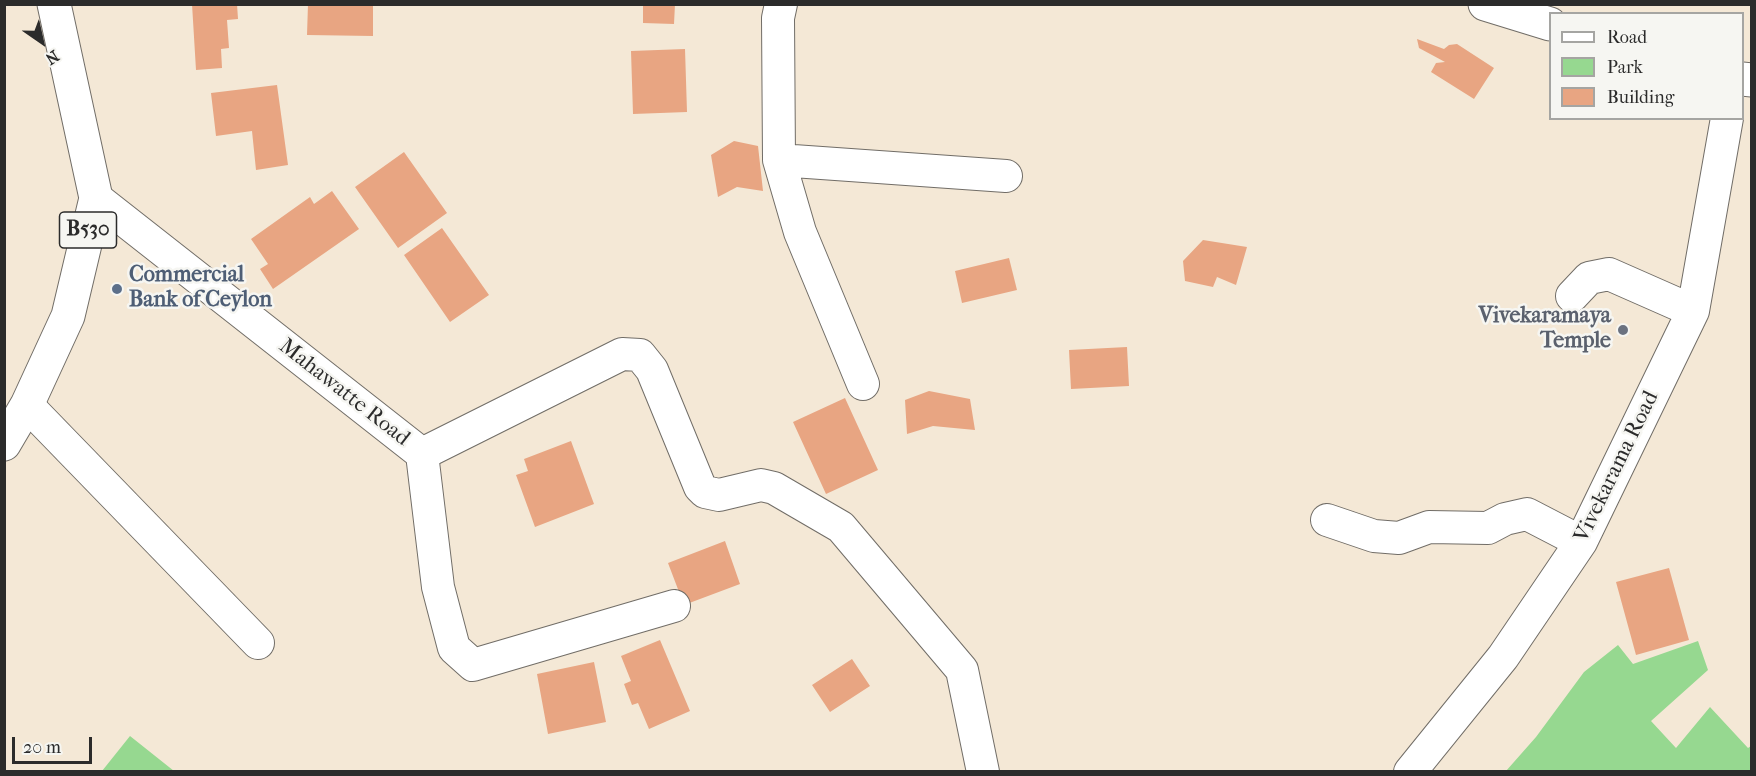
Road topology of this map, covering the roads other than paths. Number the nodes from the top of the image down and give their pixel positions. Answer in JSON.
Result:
{"nodes":[{"id":1,"x":54,"y":4,"type":"edge"},
{"id":2,"x":781,"y":4,"type":"edge"},
{"id":3,"x":1485,"y":4,"type":"edge"},
{"id":4,"x":1549,"y":23,"type":"edge"},
{"id":5,"x":1727,"y":120,"type":"edge"},
{"id":6,"x":779,"y":160,"type":"junction"},
{"id":7,"x":1006,"y":176,"type":"dead end"},
{"id":8,"x":96,"y":198,"type":"junction"},
{"id":9,"x":1572,"y":296,"type":"dead end"},
{"id":10,"x":1693,"y":311,"type":"junction"},
{"id":11,"x":863,"y":384,"type":"dead end"},
{"id":12,"x":27,"y":405,"type":"junction"},
{"id":13,"x":4,"y":444,"type":"edge"},
{"id":14,"x":422,"y":454,"type":"junction"},
{"id":15,"x":1328,"y":520,"type":"dead end"},
{"id":16,"x":1581,"y":542,"type":"junction"},
{"id":17,"x":674,"y":606,"type":"dead end"},
{"id":18,"x":258,"y":643,"type":"dead end"},
{"id":19,"x":983,"y":771,"type":"edge"},
{"id":20,"x":1410,"y":771,"type":"edge"}],
"edges":[{"from":1,"to":8,"type":"main road","number":"B530"},
{"from":2,"to":6,"type":"street"},
{"from":3,"to":4,"type":"main road"},
{"from":5,"to":10,"type":"street","name":"Vivekarama Road"},
{"from":6,"to":7,"type":"street"},
{"from":6,"to":11,"type":"street"},
{"from":8,"to":12,"type":"main road","number":"B530"},
{"from":8,"to":14,"type":"street","name":"Mahawatte Road"},
{"from":9,"to":10,"type":"street"},
{"from":10,"to":16,"type":"street","name":"Vivekarama Road"},
{"from":12,"to":13,"type":"main road","number":"B530"},
{"from":12,"to":18,"type":"street"},
{"from":14,"to":17,"type":"street","name":"Mahawatte Road"},
{"from":14,"to":19,"type":"street"},
{"from":15,"to":16,"type":"street"},
{"from":16,"to":20,"type":"street","name":"Vivekarama Road"}]}
